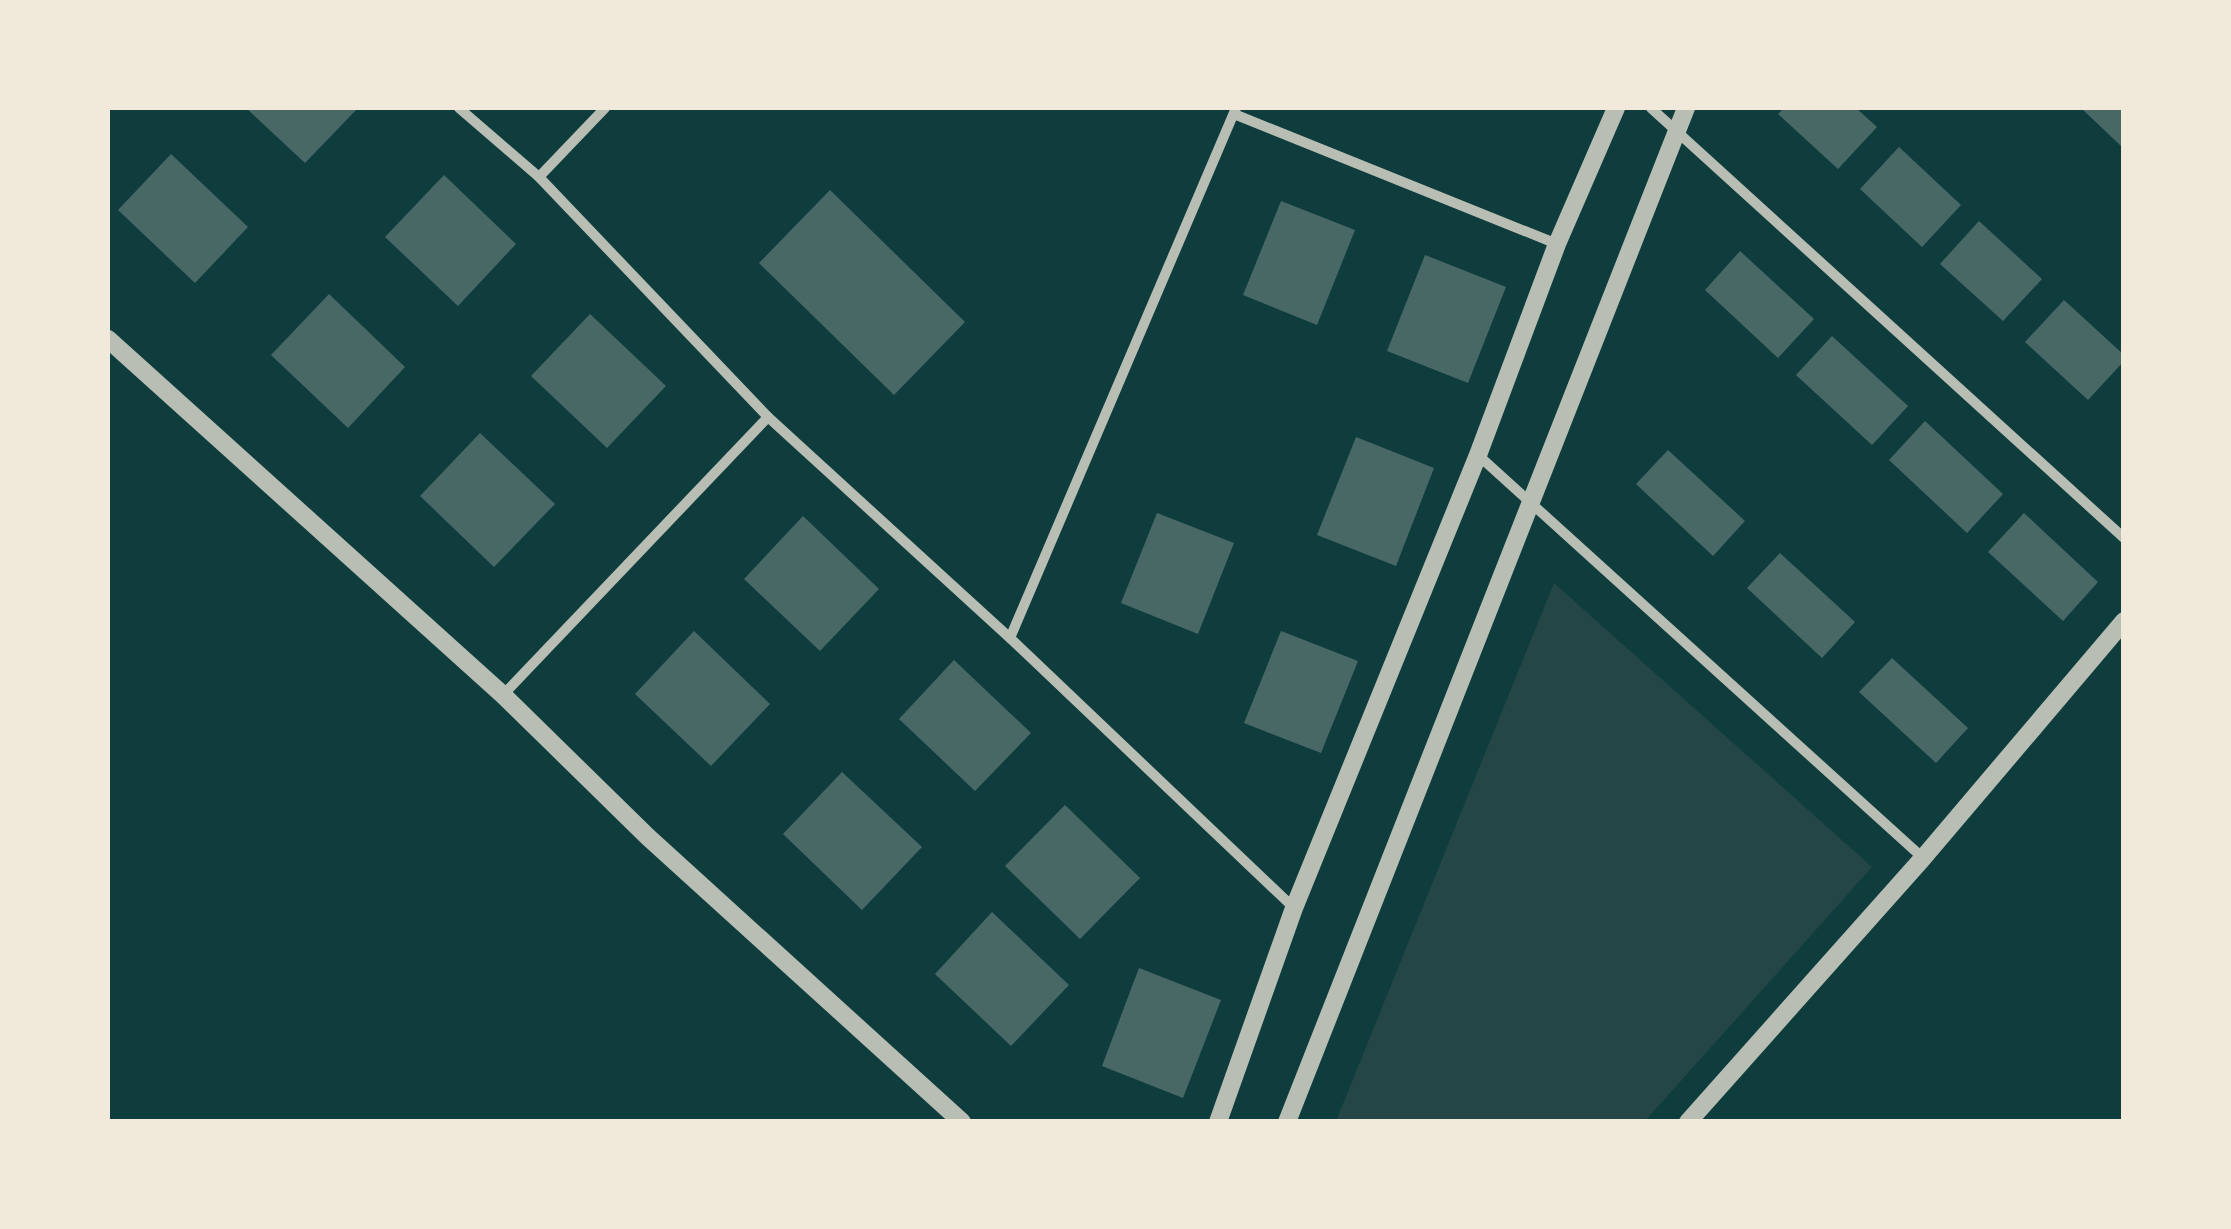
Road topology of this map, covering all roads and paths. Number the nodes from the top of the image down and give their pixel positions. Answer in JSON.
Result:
{"nodes":[{"id":1,"x":459,"y":108,"type":"edge"},
{"id":2,"x":605,"y":108,"type":"edge"},
{"id":3,"x":1616,"y":108,"type":"edge"},
{"id":4,"x":1651,"y":108,"type":"edge"},
{"id":5,"x":1686,"y":108,"type":"edge"},
{"id":6,"x":1235,"y":111,"type":"edge"},
{"id":7,"x":1677,"y":131,"type":"junction"},
{"id":8,"x":539,"y":177,"type":"junction"},
{"id":9,"x":1557,"y":244,"type":"junction"},
{"id":10,"x":108,"y":338,"type":"edge"},
{"id":11,"x":768,"y":417,"type":"junction"},
{"id":12,"x":1478,"y":455,"type":"junction"},
{"id":13,"x":1530,"y":501,"type":"junction"},
{"id":14,"x":2124,"y":538,"type":"edge"},
{"id":15,"x":2124,"y":622,"type":"edge"},
{"id":16,"x":1010,"y":638,"type":"junction"},
{"id":17,"x":503,"y":694,"type":"junction"},
{"id":18,"x":1924,"y":858,"type":"junction"},
{"id":19,"x":1294,"y":908,"type":"junction"},
{"id":20,"x":962,"y":1122,"type":"edge"},
{"id":21,"x":1218,"y":1122,"type":"edge"},
{"id":22,"x":1287,"y":1122,"type":"edge"},
{"id":23,"x":1688,"y":1122,"type":"edge"}],
"edges":[{"from":1,"to":8,"type":"street"},
{"from":2,"to":8,"type":"street"},
{"from":3,"to":9,"type":"street"},
{"from":4,"to":7,"type":"street"},
{"from":5,"to":7,"type":"street"},
{"from":6,"to":9,"type":"street"},
{"from":6,"to":16,"type":"street"},
{"from":7,"to":13,"type":"street"},
{"from":7,"to":14,"type":"street"},
{"from":8,"to":11,"type":"street"},
{"from":9,"to":12,"type":"street"},
{"from":10,"to":17,"type":"street"},
{"from":11,"to":16,"type":"street"},
{"from":11,"to":17,"type":"street"},
{"from":12,"to":13,"type":"street"},
{"from":12,"to":19,"type":"street"},
{"from":13,"to":18,"type":"street"},
{"from":13,"to":22,"type":"street"},
{"from":15,"to":18,"type":"street"},
{"from":16,"to":19,"type":"street"},
{"from":17,"to":20,"type":"street"},
{"from":18,"to":23,"type":"street"},
{"from":19,"to":21,"type":"street"}]}
